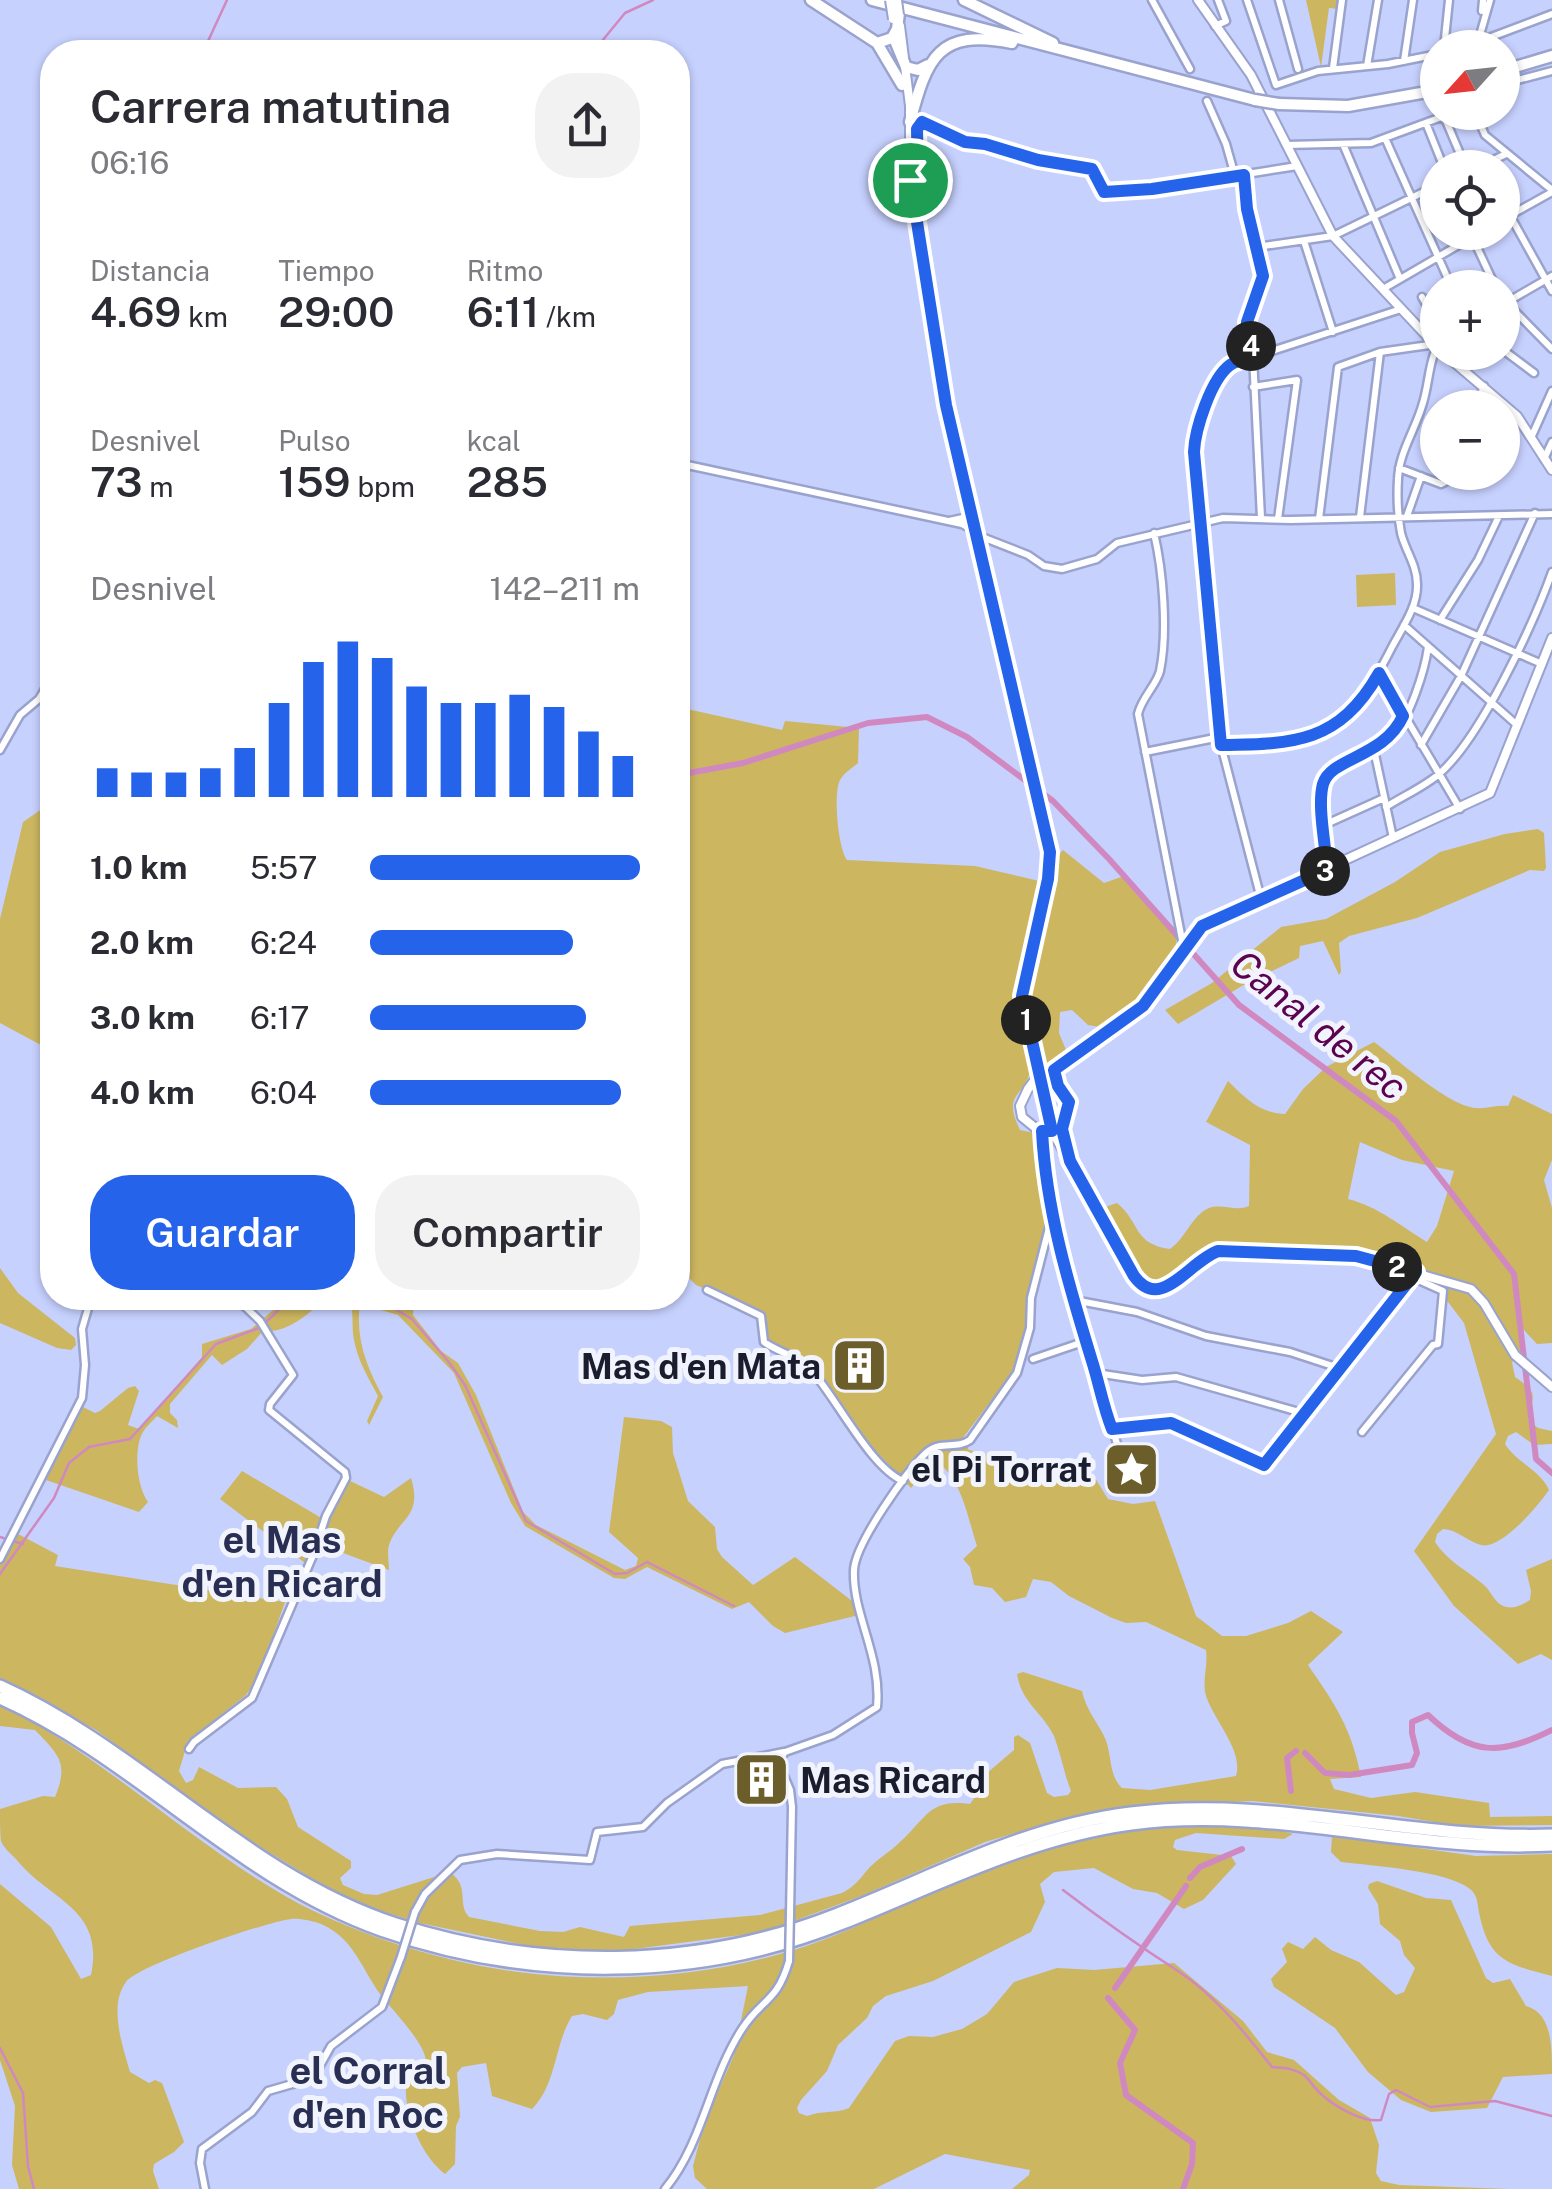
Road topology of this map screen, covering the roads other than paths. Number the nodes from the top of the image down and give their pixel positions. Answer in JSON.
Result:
{"nodes":[{"id":1,"x":811,"y":0,"type":"edge"},
{"id":2,"x":872,"y":0,"type":"edge"},
{"id":3,"x":894,"y":0,"type":"edge"},
{"id":4,"x":964,"y":0,"type":"edge"},
{"id":5,"x":1152,"y":0,"type":"edge"},
{"id":6,"x":1198,"y":0,"type":"edge"},
{"id":7,"x":1218,"y":0,"type":"edge"},
{"id":8,"x":1247,"y":0,"type":"edge"},
{"id":9,"x":1279,"y":0,"type":"edge"},
{"id":10,"x":1342,"y":0,"type":"edge"},
{"id":11,"x":1378,"y":0,"type":"edge"},
{"id":12,"x":1413,"y":0,"type":"edge"},
{"id":13,"x":1449,"y":0,"type":"edge"},
{"id":14,"x":1487,"y":0,"type":"edge"},
{"id":15,"x":1552,"y":14,"type":"edge"},
{"id":16,"x":897,"y":16,"type":"junction"},
{"id":17,"x":1214,"y":26,"type":"junction"},
{"id":18,"x":1446,"y":30,"type":"edge"},
{"id":19,"x":1481,"y":30,"type":"edge"},
{"id":20,"x":1510,"y":30,"type":"edge"},
{"id":21,"x":896,"y":38,"type":"junction"},
{"id":22,"x":877,"y":43,"type":"junction"},
{"id":23,"x":1552,"y":56,"type":"edge"},
{"id":24,"x":1420,"y":58,"type":"edge"},
{"id":25,"x":1096,"y":60,"type":"junction"},
{"id":26,"x":1404,"y":61,"type":"junction"},
{"id":27,"x":928,"y":64,"type":"junction"},
{"id":28,"x":1367,"y":66,"type":"junction"},
{"id":29,"x":1520,"y":66,"type":"edge"},
{"id":30,"x":906,"y":67,"type":"junction"},
{"id":31,"x":1332,"y":68,"type":"junction"},
{"id":32,"x":1190,"y":69,"type":"dead end"},
{"id":33,"x":1298,"y":69,"type":"dead end"},
{"id":34,"x":1552,"y":71,"type":"edge"},
{"id":35,"x":1520,"y":79,"type":"edge"},
{"id":36,"x":902,"y":85,"type":"junction"},
{"id":37,"x":1420,"y":93,"type":"edge"},
{"id":38,"x":1207,"y":101,"type":"dead end"},
{"id":39,"x":910,"y":122,"type":"junction"},
{"id":40,"x":1420,"y":125,"type":"edge"},
{"id":41,"x":1483,"y":130,"type":"edge"},
{"id":42,"x":1385,"y":138,"type":"junction"},
{"id":43,"x":909,"y":142,"type":"junction"},
{"id":44,"x":1343,"y":144,"type":"junction"},
{"id":45,"x":1288,"y":145,"type":"junction"},
{"id":46,"x":1502,"y":150,"type":"edge"},
{"id":47,"x":1520,"y":165,"type":"edge"},
{"id":48,"x":1297,"y":166,"type":"junction"},
{"id":49,"x":1240,"y":175,"type":"junction"},
{"id":50,"x":910,"y":178,"type":"junction"},
{"id":51,"x":1552,"y":191,"type":"edge"},
{"id":52,"x":1420,"y":193,"type":"edge"},
{"id":53,"x":1411,"y":198,"type":"junction"},
{"id":54,"x":1520,"y":210,"type":"edge"},
{"id":55,"x":1374,"y":216,"type":"junction"},
{"id":56,"x":1333,"y":236,"type":"junction"},
{"id":57,"x":1520,"y":238,"type":"edge"},
{"id":58,"x":1304,"y":241,"type":"junction"},
{"id":59,"x":1257,"y":247,"type":"junction"},
{"id":60,"x":1451,"y":250,"type":"edge"},
{"id":61,"x":1437,"y":260,"type":"junction"},
{"id":62,"x":1442,"y":270,"type":"edge"},
{"id":63,"x":1549,"y":278,"type":"edge"},
{"id":64,"x":1400,"y":279,"type":"junction"},
{"id":65,"x":1383,"y":289,"type":"junction"},
{"id":66,"x":1552,"y":290,"type":"edge"},
{"id":67,"x":1520,"y":293,"type":"edge"},
{"id":68,"x":1401,"y":310,"type":"junction"},
{"id":69,"x":1520,"y":318,"type":"edge"},
{"id":70,"x":1420,"y":331,"type":"edge"},
{"id":71,"x":1333,"y":332,"type":"junction"},
{"id":72,"x":1420,"y":349,"type":"edge"},
{"id":73,"x":1552,"y":349,"type":"edge"},
{"id":74,"x":1380,"y":352,"type":"junction"},
{"id":75,"x":1253,"y":356,"type":"junction"},
{"id":76,"x":1520,"y":362,"type":"edge"},
{"id":77,"x":1431,"y":370,"type":"edge"},
{"id":78,"x":1464,"y":370,"type":"edge"},
{"id":79,"x":1534,"y":373,"type":"dead end"},
{"id":80,"x":1484,"y":386,"type":"junction"},
{"id":81,"x":1254,"y":387,"type":"junction"},
{"id":82,"x":1483,"y":390,"type":"edge"},
{"id":83,"x":1552,"y":391,"type":"edge"},
{"id":84,"x":1531,"y":438,"type":"junction"},
{"id":85,"x":1552,"y":442,"type":"edge"},
{"id":86,"x":1544,"y":460,"type":"junction"},
{"id":87,"x":690,"y":466,"type":"edge"},
{"id":88,"x":1399,"y":468,"type":"junction"},
{"id":89,"x":1552,"y":470,"type":"edge"},
{"id":90,"x":1420,"y":476,"type":"edge"},
{"id":91,"x":1420,"y":478,"type":"edge"},
{"id":92,"x":968,"y":502,"type":"junction"},
{"id":93,"x":1535,"y":512,"type":"junction"},
{"id":94,"x":1552,"y":514,"type":"edge"},
{"id":95,"x":972,"y":516,"type":"junction"},
{"id":96,"x":1404,"y":516,"type":"junction"},
{"id":97,"x":1499,"y":516,"type":"junction"},
{"id":98,"x":1360,"y":517,"type":"junction"},
{"id":99,"x":1260,"y":518,"type":"junction"},
{"id":100,"x":1278,"y":519,"type":"junction"},
{"id":101,"x":1318,"y":519,"type":"junction"},
{"id":102,"x":959,"y":521,"type":"junction"},
{"id":103,"x":1202,"y":522,"type":"junction"},
{"id":104,"x":976,"y":533,"type":"junction"},
{"id":105,"x":1154,"y":534,"type":"junction"},
{"id":106,"x":1552,"y":572,"type":"edge"},
{"id":107,"x":1412,"y":608,"type":"junction"},
{"id":108,"x":1440,"y":620,"type":"junction"},
{"id":109,"x":1404,"y":625,"type":"junction"},
{"id":110,"x":1478,"y":636,"type":"junction"},
{"id":111,"x":1552,"y":638,"type":"edge"},
{"id":112,"x":1428,"y":647,"type":"junction"},
{"id":113,"x":1515,"y":652,"type":"junction"},
{"id":114,"x":1542,"y":664,"type":"junction"},
{"id":115,"x":1379,"y":673,"type":"junction"},
{"id":116,"x":1461,"y":676,"type":"junction"},
{"id":117,"x":40,"y":697,"type":"edge"},
{"id":118,"x":1492,"y":702,"type":"junction"},
{"id":119,"x":1403,"y":716,"type":"junction"},
{"id":120,"x":1518,"y":726,"type":"junction"},
{"id":121,"x":1220,"y":741,"type":"junction"},
{"id":122,"x":1421,"y":745,"type":"junction"},
{"id":123,"x":0,"y":750,"type":"edge"},
{"id":124,"x":1374,"y":750,"type":"junction"},
{"id":125,"x":1146,"y":752,"type":"junction"},
{"id":126,"x":1439,"y":774,"type":"junction"},
{"id":127,"x":1385,"y":802,"type":"junction"},
{"id":128,"x":1460,"y":809,"type":"junction"},
{"id":129,"x":1324,"y":826,"type":"junction"},
{"id":130,"x":1394,"y":840,"type":"junction"},
{"id":131,"x":1327,"y":870,"type":"junction"},
{"id":132,"x":1261,"y":899,"type":"junction"},
{"id":133,"x":1184,"y":950,"type":"junction"},
{"id":134,"x":1054,"y":1070,"type":"junction"},
{"id":135,"x":1039,"y":1080,"type":"junction"},
{"id":136,"x":1058,"y":1086,"type":"junction"},
{"id":137,"x":1066,"y":1120,"type":"junction"},
{"id":138,"x":1047,"y":1131,"type":"junction"},
{"id":139,"x":1070,"y":1161,"type":"junction"},
{"id":140,"x":1051,"y":1209,"type":"junction"},
{"id":141,"x":1415,"y":1275,"type":"junction"},
{"id":142,"x":706,"y":1290,"type":"dead end"},
{"id":143,"x":1074,"y":1300,"type":"junction"},
{"id":144,"x":88,"y":1310,"type":"edge"},
{"id":145,"x":249,"y":1310,"type":"edge"},
{"id":146,"x":1086,"y":1341,"type":"junction"},
{"id":147,"x":1034,"y":1360,"type":"dead end"},
{"id":148,"x":1342,"y":1369,"type":"junction"},
{"id":149,"x":1096,"y":1373,"type":"junction"},
{"id":150,"x":1552,"y":1387,"type":"edge"},
{"id":151,"x":1306,"y":1414,"type":"junction"},
{"id":152,"x":1112,"y":1429,"type":"junction"},
{"id":153,"x":1362,"y":1432,"type":"dead end"},
{"id":154,"x":1118,"y":1447,"type":"dead end"},
{"id":155,"x":904,"y":1481,"type":"junction"},
{"id":156,"x":0,"y":1560,"type":"edge"},
{"id":157,"x":0,"y":1686,"type":"edge"},
{"id":158,"x":0,"y":1698,"type":"edge"},
{"id":159,"x":189,"y":1749,"type":"dead end"},
{"id":160,"x":785,"y":1752,"type":"junction"},
{"id":161,"x":1552,"y":1835,"type":"edge"},
{"id":162,"x":1552,"y":1845,"type":"edge"},
{"id":163,"x":205,"y":2189,"type":"edge"},
{"id":164,"x":666,"y":2189,"type":"edge"}],
"edges":[{"from":1,"to":22,"type":"highway"},
{"from":2,"to":25,"type":"highway"},
{"from":3,"to":16,"type":"street","bridge":true},
{"from":4,"to":25,"type":"highway"},
{"from":5,"to":32,"type":"street"},
{"from":6,"to":17,"type":"street"},
{"from":7,"to":17,"type":"street"},
{"from":8,"to":31,"type":"street"},
{"from":9,"to":33,"type":"street"},
{"from":10,"to":31,"type":"street"},
{"from":11,"to":28,"type":"street"},
{"from":12,"to":26,"type":"street"},
{"from":13,"to":18,"type":"street"},
{"from":14,"to":19,"type":"street"},
{"from":15,"to":20,"type":"street"},
{"from":16,"to":21,"type":"highway"},
{"from":16,"to":30,"type":"street"},
{"from":17,"to":45,"type":"street"},
{"from":21,"to":22,"type":"highway"},
{"from":21,"to":30,"type":"highway"},
{"from":21,"to":36,"type":"street"},
{"from":22,"to":36,"type":"highway"},
{"from":23,"to":29,"type":"highway"},
{"from":24,"to":26,"type":"street"},
{"from":25,"to":27,"type":"highway"},
{"from":25,"to":37,"type":"highway","bridge":true},
{"from":26,"to":28,"type":"street"},
{"from":27,"to":30,"type":"highway"},
{"from":27,"to":39,"type":"highway"},
{"from":28,"to":31,"type":"street"},
{"from":30,"to":39,"type":"street"},
{"from":34,"to":35,"type":"street"},
{"from":36,"to":43,"type":"street"},
{"from":38,"to":49,"type":"street"},
{"from":39,"to":43,"type":"street"},
{"from":40,"to":42,"type":"street"},
{"from":41,"to":46,"type":"street"},
{"from":42,"to":44,"type":"street"},
{"from":42,"to":53,"type":"street"},
{"from":43,"to":50,"type":"street"},
{"from":44,"to":45,"type":"street"},
{"from":44,"to":55,"type":"street"},
{"from":45,"to":48,"type":"street"},
{"from":47,"to":51,"type":"street"},
{"from":48,"to":49,"type":"street"},
{"from":48,"to":56,"type":"street"},
{"from":49,"to":50,"type":"street"},
{"from":49,"to":59,"type":"street"},
{"from":50,"to":92,"type":"street"},
{"from":51,"to":54,"type":"street"},
{"from":52,"to":53,"type":"street"},
{"from":53,"to":55,"type":"street"},
{"from":53,"to":61,"type":"street"},
{"from":55,"to":56,"type":"street"},
{"from":55,"to":64,"type":"street"},
{"from":56,"to":58,"type":"street"},
{"from":56,"to":65,"type":"street"},
{"from":57,"to":63,"type":"street"},
{"from":58,"to":59,"type":"street"},
{"from":58,"to":71,"type":"street"},
{"from":59,"to":75,"type":"street"},
{"from":60,"to":61,"type":"street"},
{"from":61,"to":62,"type":"street"},
{"from":61,"to":64,"type":"street"},
{"from":63,"to":66,"type":"street"},
{"from":63,"to":67,"type":"street"},
{"from":64,"to":65,"type":"street"},
{"from":65,"to":68,"type":"street"},
{"from":68,"to":70,"type":"street"},
{"from":68,"to":71,"type":"street"},
{"from":69,"to":73,"type":"street"},
{"from":71,"to":75,"type":"street"},
{"from":72,"to":74,"type":"street"},
{"from":74,"to":98,"type":"street"},
{"from":74,"to":101,"type":"street"},
{"from":75,"to":81,"type":"street"},
{"from":75,"to":103,"type":"street"},
{"from":76,"to":79,"type":"street"},
{"from":77,"to":88,"type":"street"},
{"from":78,"to":80,"type":"street"},
{"from":80,"to":82,"type":"street"},
{"from":80,"to":84,"type":"street"},
{"from":81,"to":99,"type":"street"},
{"from":81,"to":100,"type":"street"},
{"from":83,"to":84,"type":"street"},
{"from":84,"to":86,"type":"street"},
{"from":85,"to":86,"type":"street"},
{"from":86,"to":89,"type":"street"},
{"from":87,"to":102,"type":"street"},
{"from":88,"to":90,"type":"street"},
{"from":88,"to":96,"type":"street"},
{"from":91,"to":96,"type":"street"},
{"from":92,"to":95,"type":"street"},
{"from":92,"to":102,"type":"street"},
{"from":93,"to":94,"type":"street"},
{"from":93,"to":97,"type":"street"},
{"from":93,"to":110,"type":"street"},
{"from":95,"to":102,"type":"street"},
{"from":95,"to":104,"type":"street"},
{"from":96,"to":97,"type":"street"},
{"from":96,"to":98,"type":"street"},
{"from":96,"to":107,"type":"street"},
{"from":97,"to":108,"type":"street"},
{"from":98,"to":101,"type":"street"},
{"from":99,"to":100,"type":"street"},
{"from":99,"to":103,"type":"street"},
{"from":100,"to":101,"type":"street"},
{"from":102,"to":104,"type":"street"},
{"from":103,"to":105,"type":"street"},
{"from":103,"to":121,"type":"street"},
{"from":104,"to":105,"type":"street"},
{"from":104,"to":135,"type":"street"},
{"from":105,"to":125,"type":"street"},
{"from":106,"to":113,"type":"street"},
{"from":107,"to":108,"type":"street"},
{"from":107,"to":109,"type":"street"},
{"from":108,"to":110,"type":"street"},
{"from":109,"to":112,"type":"street"},
{"from":109,"to":115,"type":"street"},
{"from":110,"to":113,"type":"street"},
{"from":110,"to":116,"type":"street"},
{"from":111,"to":114,"type":"street"},
{"from":112,"to":116,"type":"street"},
{"from":112,"to":119,"type":"street"},
{"from":113,"to":114,"type":"street"},
{"from":113,"to":118,"type":"street"},
{"from":114,"to":120,"type":"street"},
{"from":115,"to":119,"type":"street"},
{"from":115,"to":121,"type":"street"},
{"from":116,"to":118,"type":"street"},
{"from":116,"to":122,"type":"street"},
{"from":117,"to":123,"type":"street"},
{"from":118,"to":120,"type":"street"},
{"from":118,"to":126,"type":"street"},
{"from":119,"to":122,"type":"street"},
{"from":119,"to":124,"type":"street"},
{"from":120,"to":128,"type":"street"},
{"from":121,"to":125,"type":"street"},
{"from":121,"to":132,"type":"street"},
{"from":122,"to":126,"type":"street"},
{"from":124,"to":127,"type":"street"},
{"from":124,"to":129,"type":"street"},
{"from":125,"to":133,"type":"street"},
{"from":126,"to":127,"type":"street"},
{"from":126,"to":128,"type":"street"},
{"from":127,"to":129,"type":"street"},
{"from":127,"to":130,"type":"street"},
{"from":128,"to":130,"type":"street"},
{"from":129,"to":131,"type":"street"},
{"from":130,"to":131,"type":"street"},
{"from":131,"to":132,"type":"street"},
{"from":132,"to":133,"type":"street"},
{"from":133,"to":134,"type":"street"},
{"from":134,"to":135,"type":"street"},
{"from":134,"to":136,"type":"street"},
{"from":135,"to":136,"type":"street"},
{"from":135,"to":138,"type":"street"},
{"from":135,"to":138,"type":"street"},
{"from":136,"to":137,"type":"street"},
{"from":137,"to":138,"type":"street"},
{"from":137,"to":139,"type":"street"},
{"from":138,"to":139,"type":"street"},
{"from":138,"to":140,"type":"street"},
{"from":139,"to":141,"type":"street"},
{"from":140,"to":143,"type":"street"},
{"from":140,"to":155,"type":"street"},
{"from":141,"to":148,"type":"street"},
{"from":141,"to":150,"type":"street"},
{"from":141,"to":153,"type":"street"},
{"from":142,"to":155,"type":"street"},
{"from":143,"to":146,"type":"street"},
{"from":143,"to":148,"type":"street"},
{"from":144,"to":156,"type":"street"},
{"from":145,"to":159,"type":"street"},
{"from":146,"to":147,"type":"street"},
{"from":146,"to":149,"type":"street"},
{"from":148,"to":151,"type":"street"},
{"from":149,"to":151,"type":"street"},
{"from":149,"to":152,"type":"street"},
{"from":151,"to":152,"type":"street"},
{"from":152,"to":154,"type":"street"},
{"from":155,"to":160,"type":"street"},
{"from":157,"to":161,"type":"highway"},
{"from":158,"to":162,"type":"highway"},
{"from":160,"to":163,"type":"street","bridge":true},
{"from":160,"to":164,"type":"street","bridge":true}]}
